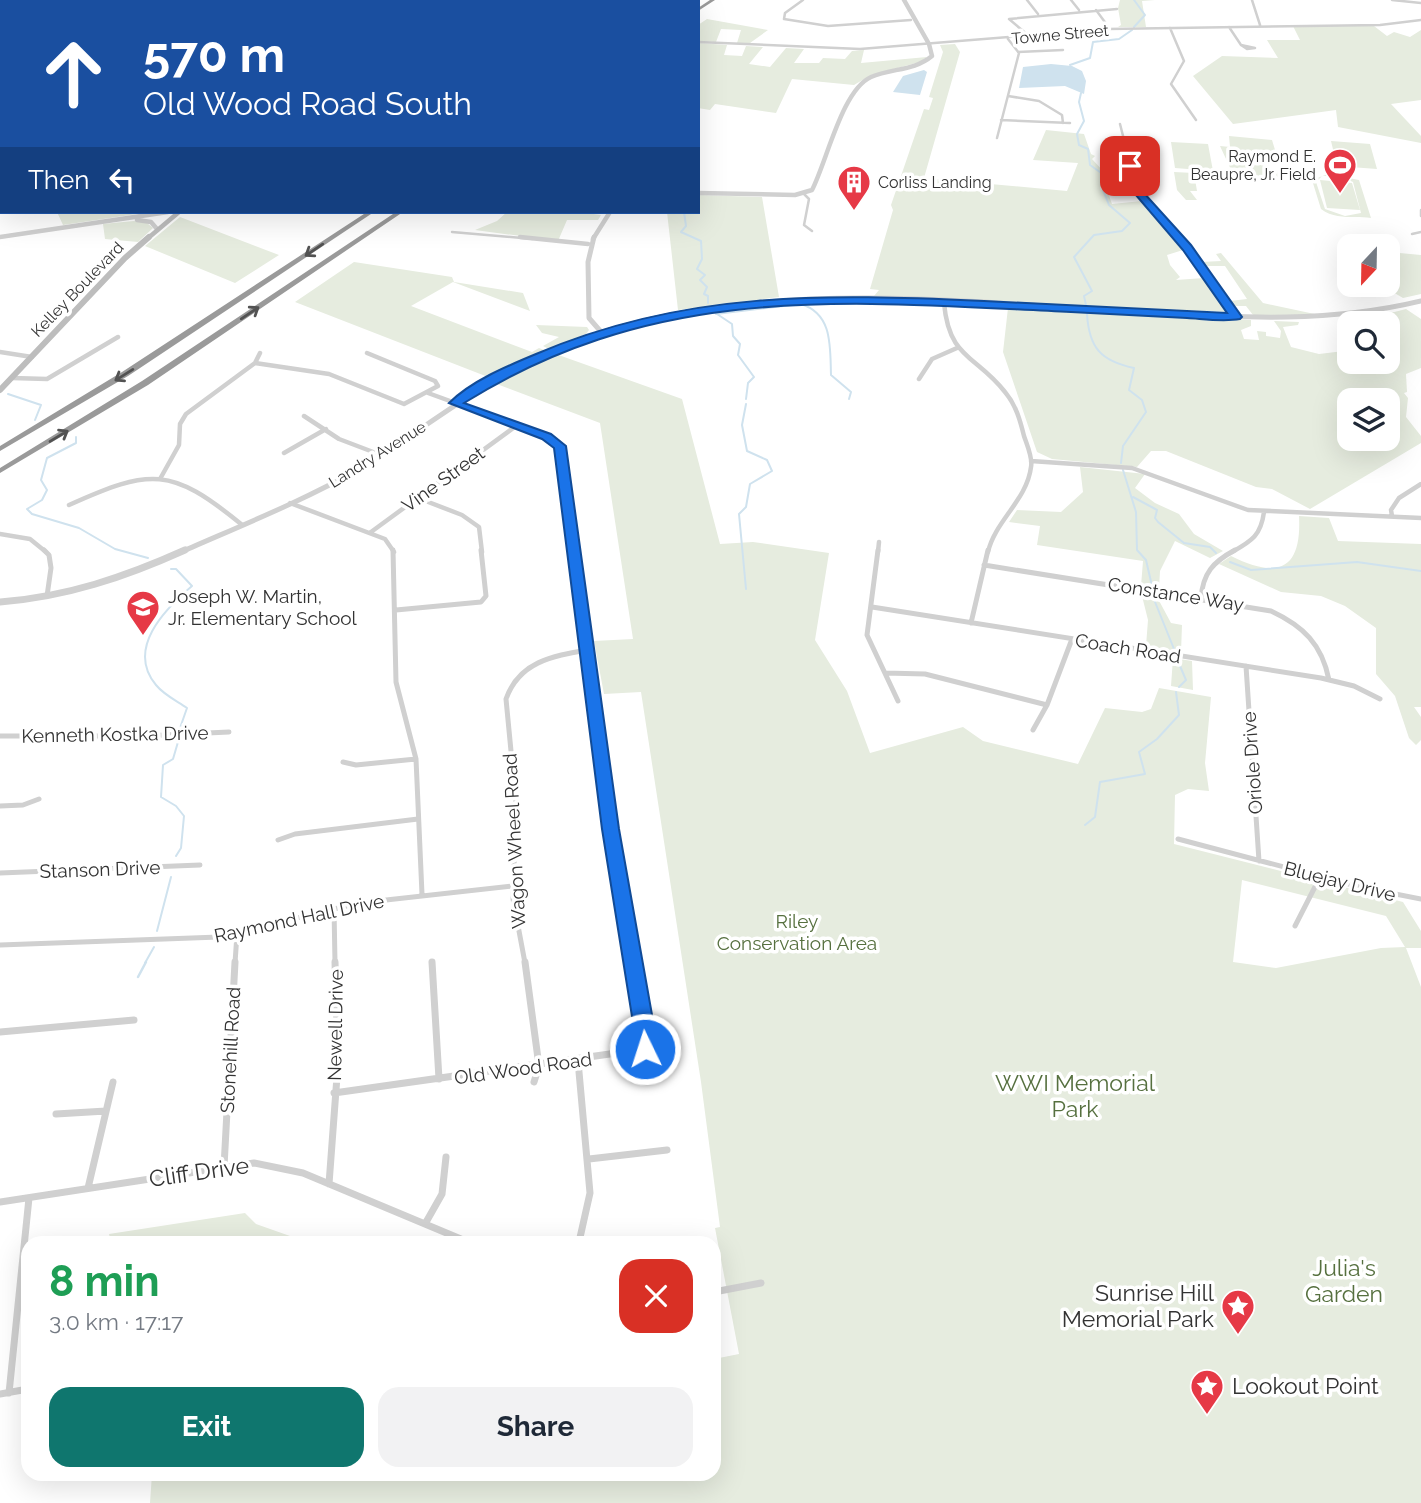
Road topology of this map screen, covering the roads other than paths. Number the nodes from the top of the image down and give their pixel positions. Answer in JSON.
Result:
{"nodes":[{"id":1,"x":803,"y":0,"type":"edge"},
{"id":2,"x":904,"y":0,"type":"edge"},
{"id":3,"x":1027,"y":0,"type":"edge"},
{"id":4,"x":1071,"y":0,"type":"edge"},
{"id":5,"x":1252,"y":0,"type":"edge"},
{"id":6,"x":1392,"y":0,"type":"edge"},
{"id":7,"x":1421,"y":2,"type":"edge"},
{"id":8,"x":1117,"y":9,"type":"dead end"},
{"id":9,"x":1079,"y":10,"type":"junction"},
{"id":10,"x":1096,"y":10,"type":"junction"},
{"id":11,"x":1039,"y":14,"type":"junction"},
{"id":12,"x":911,"y":20,"type":"junction"},
{"id":13,"x":1421,"y":20,"type":"edge"},
{"id":14,"x":1260,"y":25,"type":"junction"},
{"id":15,"x":1229,"y":26,"type":"junction"},
{"id":16,"x":1170,"y":28,"type":"junction"},
{"id":17,"x":1110,"y":29,"type":"junction"},
{"id":18,"x":1031,"y":37,"type":"junction"},
{"id":19,"x":1008,"y":38,"type":"junction"},
{"id":20,"x":700,"y":42,"type":"edge"},
{"id":21,"x":929,"y":44,"type":"junction"},
{"id":22,"x":1241,"y":45,"type":"dead end"},
{"id":23,"x":1063,"y":50,"type":"dead end"},
{"id":24,"x":1018,"y":52,"type":"junction"},
{"id":25,"x":1008,"y":96,"type":"junction"},
{"id":26,"x":1001,"y":120,"type":"junction"},
{"id":27,"x":1196,"y":120,"type":"dead end"},
{"id":28,"x":1063,"y":123,"type":"junction"},
{"id":29,"x":1070,"y":123,"type":"dead end"},
{"id":30,"x":1120,"y":124,"type":"dead end"},
{"id":31,"x":997,"y":138,"type":"dead end"},
{"id":32,"x":700,"y":193,"type":"edge"},
{"id":33,"x":804,"y":194,"type":"junction"},
{"id":34,"x":1421,"y":210,"type":"edge"},
{"id":35,"x":156,"y":214,"type":"edge"},
{"id":36,"x":176,"y":214,"type":"edge"},
{"id":37,"x":368,"y":214,"type":"edge"},
{"id":38,"x":397,"y":214,"type":"edge"},
{"id":39,"x":608,"y":214,"type":"edge"},
{"id":40,"x":1421,"y":216,"type":"edge"},
{"id":41,"x":127,"y":219,"type":"junction"},
{"id":42,"x":157,"y":229,"type":"junction"},
{"id":43,"x":812,"y":231,"type":"dead end"},
{"id":44,"x":452,"y":232,"type":"dead end"},
{"id":45,"x":1421,"y":232,"type":"edge"},
{"id":46,"x":1412,"y":234,"type":"dead end"},
{"id":47,"x":0,"y":237,"type":"edge"},
{"id":48,"x":588,"y":244,"type":"junction"},
{"id":49,"x":1421,"y":301,"type":"edge"},
{"id":50,"x":944,"y":303,"type":"junction"},
{"id":51,"x":1236,"y":317,"type":"junction"},
{"id":52,"x":601,"y":333,"type":"junction"},
{"id":53,"x":118,"y":337,"type":"dead end"},
{"id":54,"x":957,"y":348,"type":"junction"},
{"id":55,"x":0,"y":352,"type":"edge"},
{"id":56,"x":260,"y":353,"type":"dead end"},
{"id":57,"x":367,"y":353,"type":"dead end"},
{"id":58,"x":32,"y":356,"type":"junction"},
{"id":59,"x":255,"y":363,"type":"junction"},
{"id":60,"x":12,"y":378,"type":"junction"},
{"id":61,"x":919,"y":379,"type":"dead end"},
{"id":62,"x":0,"y":390,"type":"edge"},
{"id":63,"x":428,"y":393,"type":"junction"},
{"id":64,"x":455,"y":403,"type":"junction"},
{"id":65,"x":304,"y":416,"type":"dead end"},
{"id":66,"x":516,"y":426,"type":"junction"},
{"id":67,"x":326,"y":429,"type":"junction"},
{"id":68,"x":0,"y":449,"type":"edge"},
{"id":69,"x":284,"y":453,"type":"dead end"},
{"id":70,"x":381,"y":455,"type":"junction"},
{"id":71,"x":1031,"y":461,"type":"junction"},
{"id":72,"x":0,"y":471,"type":"edge"},
{"id":73,"x":160,"y":480,"type":"junction"},
{"id":74,"x":1421,"y":484,"type":"edge"},
{"id":75,"x":418,"y":498,"type":"junction"},
{"id":76,"x":290,"y":503,"type":"junction"},
{"id":77,"x":69,"y":505,"type":"dead end"},
{"id":78,"x":1264,"y":512,"type":"junction"},
{"id":79,"x":1392,"y":516,"type":"junction"},
{"id":80,"x":1421,"y":518,"type":"edge"},
{"id":81,"x":241,"y":524,"type":"junction"},
{"id":82,"x":371,"y":532,"type":"junction"},
{"id":83,"x":0,"y":534,"type":"edge"},
{"id":84,"x":879,"y":542,"type":"dead end"},
{"id":85,"x":984,"y":565,"type":"junction"},
{"id":86,"x":1201,"y":598,"type":"junction"},
{"id":87,"x":46,"y":599,"type":"junction"},
{"id":88,"x":0,"y":602,"type":"edge"},
{"id":89,"x":872,"y":607,"type":"junction"},
{"id":90,"x":396,"y":610,"type":"junction"},
{"id":91,"x":971,"y":623,"type":"junction"},
{"id":92,"x":1072,"y":639,"type":"junction"},
{"id":93,"x":587,"y":650,"type":"junction"},
{"id":94,"x":1246,"y":666,"type":"junction"},
{"id":95,"x":885,"y":673,"type":"junction"},
{"id":96,"x":1329,"y":680,"type":"junction"},
{"id":97,"x":1380,"y":699,"type":"dead end"},
{"id":98,"x":898,"y":701,"type":"dead end"},
{"id":99,"x":1047,"y":705,"type":"junction"},
{"id":100,"x":1033,"y":730,"type":"dead end"},
{"id":101,"x":229,"y":732,"type":"dead end"},
{"id":102,"x":0,"y":736,"type":"edge"},
{"id":103,"x":416,"y":759,"type":"junction"},
{"id":104,"x":343,"y":762,"type":"dead end"},
{"id":105,"x":39,"y":799,"type":"dead end"},
{"id":106,"x":0,"y":806,"type":"edge"},
{"id":107,"x":418,"y":819,"type":"junction"},
{"id":108,"x":1178,"y":839,"type":"dead end"},
{"id":109,"x":278,"y":840,"type":"dead end"},
{"id":110,"x":1259,"y":861,"type":"junction"},
{"id":111,"x":200,"y":865,"type":"dead end"},
{"id":112,"x":0,"y":873,"type":"edge"},
{"id":113,"x":1320,"y":877,"type":"junction"},
{"id":114,"x":513,"y":886,"type":"junction"},
{"id":115,"x":422,"y":894,"type":"junction"},
{"id":116,"x":1421,"y":900,"type":"edge"},
{"id":117,"x":334,"y":908,"type":"junction"},
{"id":118,"x":1295,"y":926,"type":"dead end"},
{"id":119,"x":237,"y":934,"type":"junction"},
{"id":120,"x":0,"y":945,"type":"edge"},
{"id":121,"x":432,"y":961,"type":"dead end"},
{"id":122,"x":134,"y":1020,"type":"dead end"},
{"id":123,"x":0,"y":1032,"type":"edge"},
{"id":124,"x":578,"y":1061,"type":"junction"},
{"id":125,"x":539,"y":1066,"type":"junction"},
{"id":126,"x":439,"y":1079,"type":"junction"},
{"id":127,"x":113,"y":1082,"type":"dead end"},
{"id":128,"x":534,"y":1082,"type":"dead end"},
{"id":129,"x":334,"y":1093,"type":"junction"},
{"id":130,"x":106,"y":1111,"type":"junction"},
{"id":131,"x":56,"y":1114,"type":"dead end"},
{"id":132,"x":667,"y":1150,"type":"dead end"},
{"id":133,"x":446,"y":1157,"type":"dead end"},
{"id":134,"x":589,"y":1159,"type":"junction"},
{"id":135,"x":223,"y":1167,"type":"junction"},
{"id":136,"x":328,"y":1184,"type":"junction"},
{"id":137,"x":88,"y":1188,"type":"junction"},
{"id":138,"x":29,"y":1198,"type":"junction"},
{"id":139,"x":0,"y":1202,"type":"edge"},
{"id":140,"x":425,"y":1224,"type":"junction"},
{"id":141,"x":24,"y":1236,"type":"edge"},
{"id":142,"x":454,"y":1236,"type":"edge"},
{"id":143,"x":581,"y":1236,"type":"edge"},
{"id":144,"x":21,"y":1260,"type":"edge"},
{"id":145,"x":761,"y":1283,"type":"dead end"},
{"id":146,"x":721,"y":1291,"type":"edge"},
{"id":147,"x":4,"y":1393,"type":"edge"}],
"edges":[{"from":1,"to":12,"type":"street"},
{"from":2,"to":12,"type":"street"},
{"from":3,"to":11,"type":"street"},
{"from":4,"to":9,"type":"street"},
{"from":5,"to":14,"type":"street"},
{"from":6,"to":7,"type":"street"},
{"from":8,"to":10,"type":"street"},
{"from":9,"to":10,"type":"street"},
{"from":9,"to":11,"type":"street"},
{"from":10,"to":17,"type":"street"},
{"from":11,"to":18,"type":"street"},
{"from":12,"to":21,"type":"street"},
{"from":13,"to":14,"type":"street","name":"Towne Street"},
{"from":14,"to":15,"type":"street","name":"Towne Street"},
{"from":15,"to":16,"type":"street","name":"Towne Street"},
{"from":15,"to":22,"type":"street"},
{"from":16,"to":17,"type":"street","name":"Towne Street"},
{"from":16,"to":27,"type":"street"},
{"from":17,"to":18,"type":"street","name":"Towne Street"},
{"from":18,"to":19,"type":"street","name":"Towne Street"},
{"from":19,"to":21,"type":"street","name":"Towne Street"},
{"from":19,"to":24,"type":"street"},
{"from":20,"to":21,"type":"street","name":"Towne Street"},
{"from":21,"to":33,"type":"street"},
{"from":23,"to":24,"type":"street"},
{"from":24,"to":25,"type":"street"},
{"from":25,"to":26,"type":"street"},
{"from":25,"to":28,"type":"street"},
{"from":26,"to":28,"type":"street"},
{"from":26,"to":31,"type":"street"},
{"from":28,"to":29,"type":"street"},
{"from":30,"to":51,"type":"street"},
{"from":32,"to":33,"type":"street"},
{"from":33,"to":43,"type":"street"},
{"from":34,"to":40,"type":"street"},
{"from":35,"to":41,"type":"street"},
{"from":36,"to":42,"type":"main road","name":"Kelley Boulevard"},
{"from":37,"to":68,"type":"highway","one_way":true},
{"from":72,"to":38,"type":"highway","one_way":true},
{"from":39,"to":48,"type":"street"},
{"from":41,"to":42,"type":"street"},
{"from":41,"to":47,"type":"street"},
{"from":42,"to":58,"type":"main road","name":"Kelley Boulevard"},
{"from":44,"to":48,"type":"street"},
{"from":45,"to":46,"type":"street"},
{"from":48,"to":52,"type":"street"},
{"from":49,"to":51,"type":"street","name":"Landry Avenue"},
{"from":50,"to":51,"type":"street","name":"Landry Avenue"},
{"from":50,"to":52,"type":"street","name":"Landry Avenue"},
{"from":50,"to":54,"type":"street"},
{"from":52,"to":64,"type":"street","name":"Landry Avenue"},
{"from":53,"to":60,"type":"street"},
{"from":54,"to":61,"type":"street"},
{"from":54,"to":71,"type":"street"},
{"from":55,"to":58,"type":"street"},
{"from":56,"to":59,"type":"street"},
{"from":57,"to":63,"type":"street"},
{"from":58,"to":60,"type":"main road","name":"Kelley Boulevard"},
{"from":59,"to":63,"type":"street"},
{"from":59,"to":73,"type":"street"},
{"from":60,"to":62,"type":"main road","name":"Kelley Boulevard"},
{"from":63,"to":64,"type":"street"},
{"from":64,"to":66,"type":"street"},
{"from":64,"to":70,"type":"street","name":"Landry Avenue"},
{"from":65,"to":67,"type":"street"},
{"from":66,"to":75,"type":"street","name":"Vine Street"},
{"from":66,"to":93,"type":"street"},
{"from":67,"to":69,"type":"street"},
{"from":67,"to":70,"type":"street"},
{"from":70,"to":76,"type":"street","name":"Landry Avenue"},
{"from":71,"to":78,"type":"street"},
{"from":71,"to":85,"type":"street"},
{"from":73,"to":77,"type":"street"},
{"from":73,"to":81,"type":"street"},
{"from":74,"to":79,"type":"street"},
{"from":75,"to":82,"type":"street","name":"Vine Street"},
{"from":75,"to":90,"type":"street"},
{"from":76,"to":81,"type":"street","name":"Landry Avenue"},
{"from":76,"to":82,"type":"street"},
{"from":78,"to":79,"type":"street"},
{"from":78,"to":86,"type":"street"},
{"from":79,"to":80,"type":"street"},
{"from":81,"to":87,"type":"street","name":"Landry Avenue"},
{"from":82,"to":90,"type":"street"},
{"from":83,"to":87,"type":"street"},
{"from":84,"to":89,"type":"street"},
{"from":85,"to":86,"type":"street","name":"Constance Way"},
{"from":85,"to":91,"type":"street"},
{"from":86,"to":96,"type":"street","name":"Constance Way"},
{"from":87,"to":88,"type":"street","name":"Landry Avenue"},
{"from":89,"to":91,"type":"street","name":"Coach Road"},
{"from":89,"to":95,"type":"street"},
{"from":90,"to":103,"type":"street"},
{"from":91,"to":92,"type":"street","name":"Coach Road"},
{"from":92,"to":94,"type":"street","name":"Coach Road"},
{"from":92,"to":99,"type":"street"},
{"from":93,"to":114,"type":"street","name":"Wagon Wheel Road"},
{"from":93,"to":124,"type":"street","name":"Old Wood Road"},
{"from":94,"to":96,"type":"street","name":"Coach Road"},
{"from":94,"to":110,"type":"street","name":"Oriole Drive"},
{"from":95,"to":98,"type":"street"},
{"from":95,"to":99,"type":"street"},
{"from":96,"to":97,"type":"street","name":"Coach Road"},
{"from":99,"to":100,"type":"street"},
{"from":101,"to":102,"type":"street","name":"Kenneth Kostka Drive"},
{"from":103,"to":104,"type":"street"},
{"from":103,"to":107,"type":"street"},
{"from":105,"to":106,"type":"street"},
{"from":107,"to":109,"type":"street"},
{"from":107,"to":115,"type":"street"},
{"from":108,"to":110,"type":"street","name":"Bluejay Drive"},
{"from":110,"to":113,"type":"street","name":"Bluejay Drive"},
{"from":111,"to":112,"type":"street","name":"Stanson Drive"},
{"from":113,"to":116,"type":"street","name":"Bluejay Drive"},
{"from":113,"to":118,"type":"street"},
{"from":114,"to":115,"type":"street","name":"Raymond Hall Drive"},
{"from":114,"to":125,"type":"street","name":"Wagon Wheel Road"},
{"from":115,"to":117,"type":"street","name":"Raymond Hall Drive"},
{"from":117,"to":119,"type":"street","name":"Raymond Hall Drive"},
{"from":117,"to":129,"type":"street","name":"Newell Drive"},
{"from":119,"to":120,"type":"street","name":"Raymond Hall Drive"},
{"from":119,"to":135,"type":"street","name":"Stonehill Road"},
{"from":121,"to":126,"type":"street"},
{"from":122,"to":123,"type":"street"},
{"from":124,"to":125,"type":"street","name":"Old Wood Road"},
{"from":124,"to":134,"type":"street"},
{"from":125,"to":126,"type":"street","name":"Old Wood Road"},
{"from":125,"to":128,"type":"street","name":"Wagon Wheel Road"},
{"from":126,"to":129,"type":"street","name":"Old Wood Road"},
{"from":127,"to":130,"type":"street"},
{"from":129,"to":136,"type":"street","name":"Newell Drive"},
{"from":130,"to":131,"type":"street"},
{"from":130,"to":137,"type":"street"},
{"from":132,"to":134,"type":"street"},
{"from":133,"to":140,"type":"street"},
{"from":134,"to":143,"type":"street"},
{"from":135,"to":136,"type":"street","name":"Cliff Drive"},
{"from":135,"to":137,"type":"street","name":"Cliff Drive"},
{"from":136,"to":140,"type":"street","name":"Cliff Drive"},
{"from":137,"to":138,"type":"street","name":"Cliff Drive"},
{"from":138,"to":139,"type":"street","name":"Cliff Drive"},
{"from":138,"to":141,"type":"street"},
{"from":140,"to":142,"type":"street","name":"Cliff Drive"},
{"from":144,"to":147,"type":"street"},
{"from":145,"to":146,"type":"street"}]}
